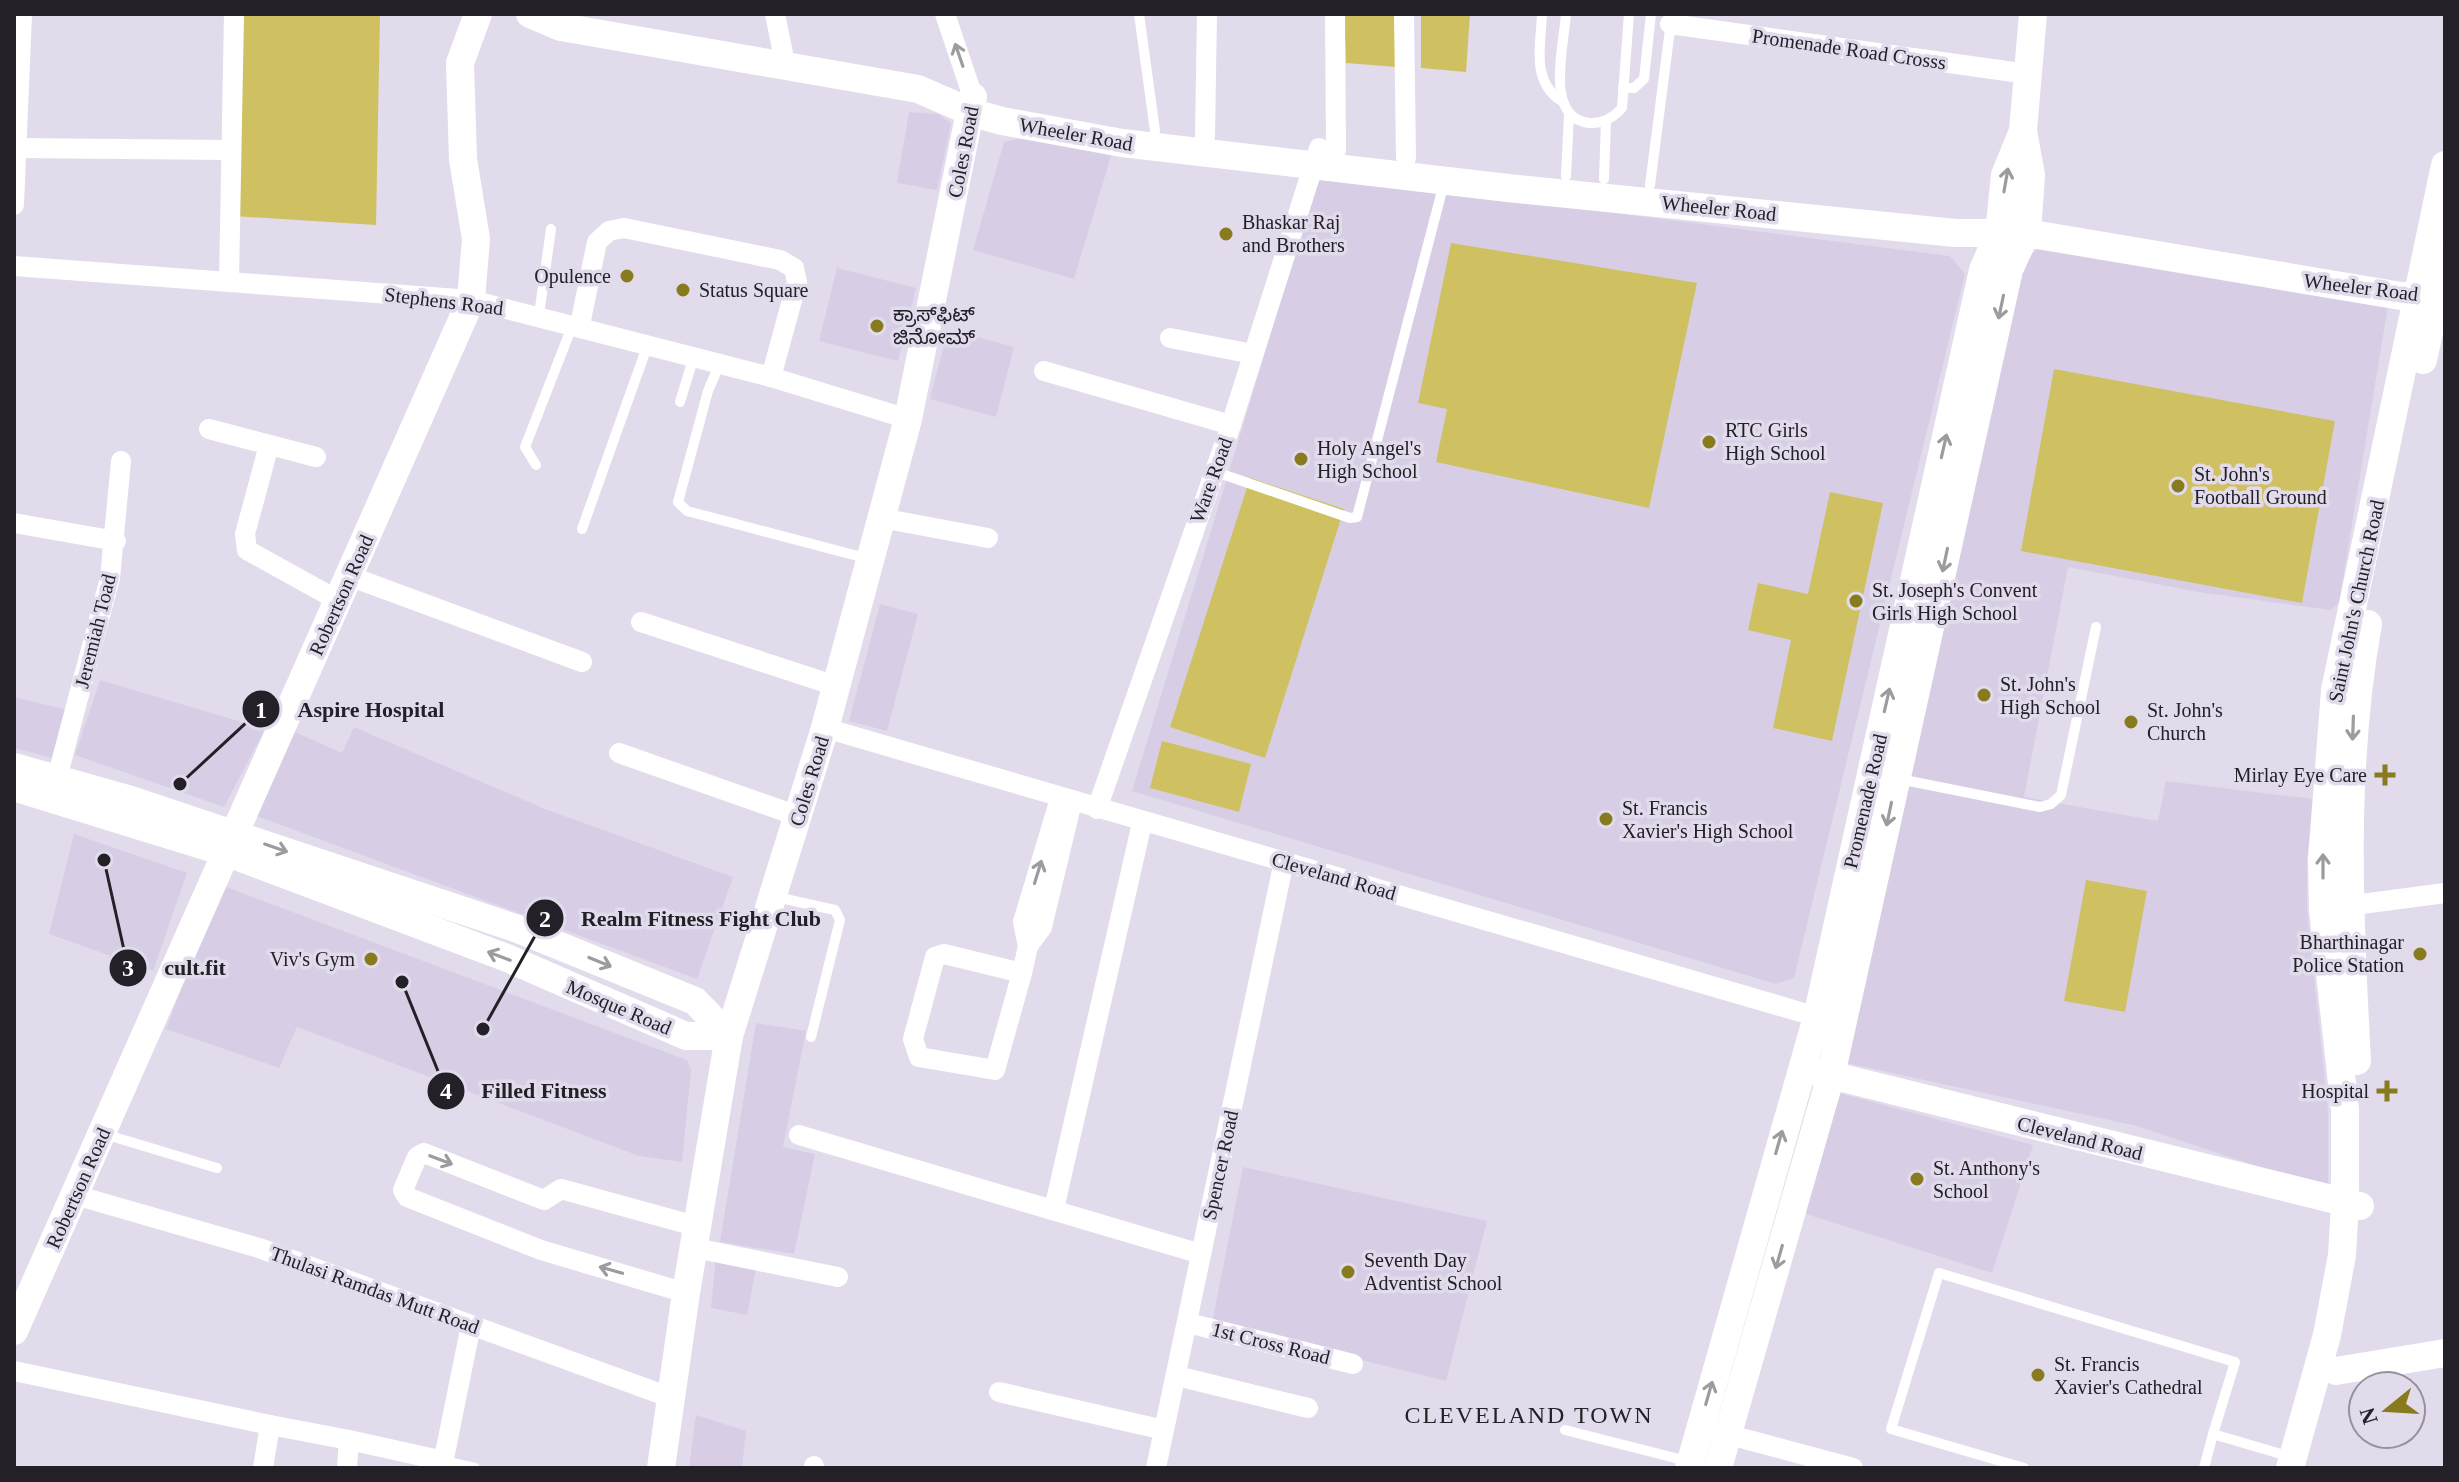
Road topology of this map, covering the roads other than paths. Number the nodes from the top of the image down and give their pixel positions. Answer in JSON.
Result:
{"nodes":[{"id":1,"x":22,"y":14,"type":"edge"},
{"id":2,"x":234,"y":14,"type":"edge"},
{"id":3,"x":478,"y":14,"type":"edge"},
{"id":4,"x":530,"y":14,"type":"edge"},
{"id":5,"x":588,"y":14,"type":"edge"},
{"id":6,"x":775,"y":14,"type":"edge"},
{"id":7,"x":945,"y":14,"type":"edge"},
{"id":8,"x":1139,"y":14,"type":"edge"},
{"id":9,"x":1207,"y":14,"type":"edge"},
{"id":10,"x":1335,"y":14,"type":"edge"},
{"id":11,"x":1404,"y":14,"type":"edge"},
{"id":12,"x":1542,"y":14,"type":"edge"},
{"id":13,"x":1566,"y":14,"type":"edge"},
{"id":14,"x":1629,"y":14,"type":"edge"},
{"id":15,"x":1651,"y":14,"type":"edge"},
{"id":16,"x":2033,"y":14,"type":"edge"},
{"id":17,"x":1671,"y":19,"type":"edge"},
{"id":18,"x":692,"y":43,"type":"junction"},
{"id":19,"x":786,"y":60,"type":"junction"},
{"id":20,"x":2028,"y":74,"type":"junction"},
{"id":21,"x":1623,"y":88,"type":"junction"},
{"id":22,"x":1560,"y":100,"type":"junction"},
{"id":23,"x":973,"y":105,"type":"junction"},
{"id":24,"x":1569,"y":115,"type":"junction"},
{"id":25,"x":1606,"y":121,"type":"junction"},
{"id":26,"x":1155,"y":131,"type":"junction"},
{"id":27,"x":1205,"y":136,"type":"junction"},
{"id":28,"x":15,"y":148,"type":"edge"},
{"id":29,"x":231,"y":150,"type":"junction"},
{"id":30,"x":1323,"y":155,"type":"junction"},
{"id":31,"x":1406,"y":158,"type":"junction"},
{"id":32,"x":1370,"y":163,"type":"junction"},
{"id":33,"x":2445,"y":165,"type":"edge"},
{"id":34,"x":1566,"y":176,"type":"junction"},
{"id":35,"x":1604,"y":179,"type":"junction"},
{"id":36,"x":1445,"y":181,"type":"junction"},
{"id":37,"x":1650,"y":185,"type":"junction"},
{"id":38,"x":14,"y":205,"type":"edge"},
{"id":39,"x":2014,"y":226,"type":"junction"},
{"id":40,"x":551,"y":229,"type":"dead end"},
{"id":41,"x":2445,"y":258,"type":"edge"},
{"id":42,"x":14,"y":266,"type":"edge"},
{"id":43,"x":229,"y":282,"type":"junction"},
{"id":44,"x":2429,"y":293,"type":"edge"},
{"id":45,"x":471,"y":300,"type":"junction"},
{"id":46,"x":539,"y":315,"type":"junction"},
{"id":47,"x":576,"y":324,"type":"junction"},
{"id":48,"x":1170,"y":338,"type":"dead end"},
{"id":49,"x":648,"y":344,"type":"junction"},
{"id":50,"x":1253,"y":354,"type":"junction"},
{"id":51,"x":694,"y":356,"type":"junction"},
{"id":52,"x":720,"y":363,"type":"junction"},
{"id":53,"x":1044,"y":371,"type":"dead end"},
{"id":54,"x":771,"y":377,"type":"junction"},
{"id":55,"x":680,"y":402,"type":"dead end"},
{"id":56,"x":908,"y":419,"type":"junction"},
{"id":57,"x":1231,"y":425,"type":"junction"},
{"id":58,"x":209,"y":429,"type":"dead end"},
{"id":59,"x":269,"y":445,"type":"junction"},
{"id":60,"x":316,"y":457,"type":"dead end"},
{"id":61,"x":121,"y":461,"type":"dead end"},
{"id":62,"x":536,"y":465,"type":"dead end"},
{"id":63,"x":1213,"y":471,"type":"junction"},
{"id":64,"x":881,"y":518,"type":"junction"},
{"id":65,"x":14,"y":523,"type":"edge"},
{"id":66,"x":582,"y":529,"type":"dead end"},
{"id":67,"x":988,"y":538,"type":"dead end"},
{"id":68,"x":116,"y":541,"type":"junction"},
{"id":69,"x":870,"y":559,"type":"junction"},
{"id":70,"x":344,"y":589,"type":"junction"},
{"id":71,"x":641,"y":622,"type":"dead end"},
{"id":72,"x":2096,"y":627,"type":"dead end"},
{"id":73,"x":582,"y":662,"type":"dead end"},
{"id":74,"x":836,"y":686,"type":"junction"},
{"id":75,"x":825,"y":728,"type":"junction"},
{"id":76,"x":619,"y":753,"type":"dead end"},
{"id":77,"x":14,"y":767,"type":"edge"},
{"id":78,"x":1897,"y":779,"type":"junction"},
{"id":79,"x":14,"y":787,"type":"edge"},
{"id":80,"x":54,"y":788,"type":"junction"},
{"id":81,"x":1066,"y":800,"type":"junction"},
{"id":82,"x":1097,"y":809,"type":"junction"},
{"id":83,"x":798,"y":816,"type":"junction"},
{"id":84,"x":1142,"y":823,"type":"junction"},
{"id":85,"x":232,"y":844,"type":"junction"},
{"id":86,"x":1284,"y":861,"type":"junction"},
{"id":87,"x":2445,"y":893,"type":"edge"},
{"id":88,"x":774,"y":896,"type":"junction"},
{"id":89,"x":2336,"y":908,"type":"junction"},
{"id":90,"x":1022,"y":973,"type":"junction"},
{"id":91,"x":1830,"y":1021,"type":"junction"},
{"id":92,"x":729,"y":1036,"type":"junction"},
{"id":93,"x":811,"y":1037,"type":"dead end"},
{"id":94,"x":1800,"y":1067,"type":"junction"},
{"id":95,"x":1831,"y":1075,"type":"junction"},
{"id":96,"x":103,"y":1133,"type":"junction"},
{"id":97,"x":799,"y":1135,"type":"dead end"},
{"id":98,"x":217,"y":1168,"type":"dead end"},
{"id":99,"x":75,"y":1195,"type":"junction"},
{"id":100,"x":2353,"y":1206,"type":"junction"},
{"id":101,"x":1054,"y":1209,"type":"junction"},
{"id":102,"x":697,"y":1237,"type":"junction"},
{"id":103,"x":1201,"y":1254,"type":"junction"},
{"id":104,"x":838,"y":1277,"type":"dead end"},
{"id":105,"x":686,"y":1293,"type":"junction"},
{"id":106,"x":1188,"y":1323,"type":"junction"},
{"id":107,"x":471,"y":1325,"type":"junction"},
{"id":108,"x":14,"y":1331,"type":"edge"},
{"id":109,"x":2445,"y":1353,"type":"edge"},
{"id":110,"x":1353,"y":1364,"type":"dead end"},
{"id":111,"x":14,"y":1371,"type":"edge"},
{"id":112,"x":2336,"y":1371,"type":"junction"},
{"id":113,"x":1177,"y":1376,"type":"junction"},
{"id":114,"x":999,"y":1392,"type":"dead end"},
{"id":115,"x":672,"y":1398,"type":"junction"},
{"id":116,"x":1308,"y":1408,"type":"dead end"},
{"id":117,"x":270,"y":1425,"type":"junction"},
{"id":118,"x":1164,"y":1430,"type":"junction"},
{"id":119,"x":1565,"y":1430,"type":"dead end"},
{"id":120,"x":2213,"y":1434,"type":"junction"},
{"id":121,"x":349,"y":1440,"type":"junction"},
{"id":122,"x":1694,"y":1449,"type":"edge"},
{"id":123,"x":1724,"y":1449,"type":"edge"},
{"id":124,"x":443,"y":1464,"type":"edge"},
{"id":125,"x":2298,"y":1464,"type":"edge"},
{"id":126,"x":263,"y":1468,"type":"edge"},
{"id":127,"x":347,"y":1468,"type":"edge"},
{"id":128,"x":475,"y":1468,"type":"edge"},
{"id":129,"x":661,"y":1468,"type":"edge"},
{"id":130,"x":1156,"y":1468,"type":"edge"},
{"id":131,"x":1853,"y":1468,"type":"edge"},
{"id":132,"x":2024,"y":1468,"type":"edge"},
{"id":133,"x":2204,"y":1468,"type":"edge"}],
"edges":[{"from":1,"to":28,"type":"street"},
{"from":2,"to":29,"type":"street"},
{"from":3,"to":45,"type":"street","name":"Robertson Road"},
{"from":4,"to":18,"type":"street","name":"Wheeler Road"},
{"from":5,"to":18,"type":"street","name":"Wheeler Road"},
{"from":6,"to":19,"type":"street"},
{"from":23,"to":7,"type":"street","one_way":true},
{"from":8,"to":26,"type":"lane"},
{"from":9,"to":27,"type":"street"},
{"from":10,"to":30,"type":"street","name":"Ware Road"},
{"from":11,"to":31,"type":"street"},
{"from":12,"to":22,"type":"lane"},
{"from":13,"to":22,"type":"lane"},
{"from":14,"to":21,"type":"lane"},
{"from":15,"to":21,"type":"lane"},
{"from":16,"to":20,"type":"street","name":"Promenade Road"},
{"from":17,"to":20,"type":"street","name":"Promenade Road Crosss"},
{"from":17,"to":37,"type":"lane"},
{"from":18,"to":19,"type":"street","name":"Wheeler Road"},
{"from":19,"to":23,"type":"street","name":"Wheeler Road"},
{"from":20,"to":39,"type":"street","name":"Promenade Road"},
{"from":21,"to":25,"type":"lane"},
{"from":22,"to":24,"type":"lane"},
{"from":23,"to":26,"type":"street","name":"Wheeler Road"},
{"from":23,"to":30,"type":"street","name":"Wheeler Road"},
{"from":23,"to":56,"type":"street","name":"Coles Road"},
{"from":24,"to":25,"type":"lane"},
{"from":24,"to":34,"type":"lane"},
{"from":25,"to":35,"type":"lane"},
{"from":26,"to":27,"type":"street","name":"Wheeler Road"},
{"from":27,"to":30,"type":"street","name":"Wheeler Road"},
{"from":28,"to":29,"type":"street"},
{"from":28,"to":38,"type":"street"},
{"from":29,"to":43,"type":"street"},
{"from":30,"to":32,"type":"street","name":"Wheeler Road"},
{"from":30,"to":50,"type":"street","name":"Ware Road"},
{"from":31,"to":32,"type":"street","name":"Wheeler Road"},
{"from":31,"to":34,"type":"street","name":"Wheeler Road"},
{"from":32,"to":36,"type":"street","name":"Wheeler Road"},
{"from":33,"to":44,"type":"street","name":"Saint John's Church Road"},
{"from":34,"to":35,"type":"street","name":"Wheeler Road"},
{"from":35,"to":37,"type":"street","name":"Wheeler Road"},
{"from":36,"to":39,"type":"street","name":"Wheeler Road"},
{"from":36,"to":63,"type":"lane"},
{"from":37,"to":39,"type":"street","name":"Wheeler Road"},
{"from":39,"to":44,"type":"street","name":"Wheeler Road"},
{"from":39,"to":78,"type":"street","name":"Promenade Road","one_way":true},
{"from":91,"to":39,"type":"street","name":"Promenade Road","one_way":true},
{"from":40,"to":46,"type":"lane"},
{"from":41,"to":44,"type":"street","name":"Saint John's Church Road"},
{"from":42,"to":43,"type":"street","name":"Stephens Road"},
{"from":43,"to":45,"type":"street","name":"Stephens Road"},
{"from":44,"to":89,"type":"street","name":"Saint John's Church Road"},
{"from":45,"to":46,"type":"street","name":"Stephens Road"},
{"from":45,"to":70,"type":"street","name":"Robertson Road"},
{"from":46,"to":47,"type":"street","name":"Stephens Road"},
{"from":47,"to":49,"type":"street","name":"Stephens Road"},
{"from":47,"to":54,"type":"street"},
{"from":47,"to":62,"type":"lane"},
{"from":48,"to":50,"type":"street"},
{"from":49,"to":51,"type":"street","name":"Stephens Road"},
{"from":49,"to":66,"type":"lane"},
{"from":50,"to":57,"type":"street","name":"Ware Road"},
{"from":51,"to":52,"type":"street","name":"Stephens Road"},
{"from":51,"to":55,"type":"lane"},
{"from":52,"to":54,"type":"street","name":"Stephens Road"},
{"from":52,"to":69,"type":"lane"},
{"from":53,"to":57,"type":"street"},
{"from":54,"to":56,"type":"street","name":"Stephens Road"},
{"from":56,"to":64,"type":"street","name":"Coles Road"},
{"from":57,"to":63,"type":"street","name":"Ware Road"},
{"from":58,"to":59,"type":"street"},
{"from":59,"to":60,"type":"street"},
{"from":59,"to":70,"type":"street"},
{"from":61,"to":68,"type":"street","name":"Jeremiah Toad"},
{"from":63,"to":82,"type":"street","name":"Ware Road"},
{"from":64,"to":67,"type":"street"},
{"from":64,"to":69,"type":"street","name":"Coles Road"},
{"from":65,"to":68,"type":"street"},
{"from":68,"to":80,"type":"street","name":"Jeremiah Toad"},
{"from":69,"to":74,"type":"street","name":"Coles Road"},
{"from":70,"to":73,"type":"street"},
{"from":70,"to":85,"type":"street","name":"Robertson Road"},
{"from":71,"to":74,"type":"street"},
{"from":72,"to":78,"type":"lane"},
{"from":74,"to":75,"type":"street","name":"Coles Road"},
{"from":75,"to":81,"type":"street","name":"Cleveland Road"},
{"from":75,"to":83,"type":"street","name":"Coles Road"},
{"from":76,"to":83,"type":"street"},
{"from":77,"to":80,"type":"street","name":"Mosque Road"},
{"from":78,"to":91,"type":"street","name":"Promenade Road","one_way":true},
{"from":79,"to":80,"type":"street","name":"Mosque Road"},
{"from":80,"to":85,"type":"street","name":"Mosque Road"},
{"from":81,"to":82,"type":"street","name":"Cleveland Road"},
{"from":81,"to":90,"type":"street"},
{"from":82,"to":84,"type":"street","name":"Cleveland Road"},
{"from":83,"to":88,"type":"street","name":"Coles Road"},
{"from":84,"to":86,"type":"street","name":"Cleveland Road"},
{"from":84,"to":101,"type":"street"},
{"from":85,"to":92,"type":"street","name":"Mosque Road"},
{"from":85,"to":96,"type":"street","name":"Robertson Road"},
{"from":86,"to":91,"type":"street","name":"Cleveland Road"},
{"from":86,"to":103,"type":"street","name":"Spencer Road"},
{"from":87,"to":89,"type":"street"},
{"from":88,"to":92,"type":"street","name":"Coles Road"},
{"from":88,"to":93,"type":"lane"},
{"from":89,"to":100,"type":"street","name":"Saint John's Church Road"},
{"from":90,"to":90,"type":"street"},
{"from":91,"to":94,"type":"street","name":"Promenade Road"},
{"from":91,"to":95,"type":"street","name":"Promenade Road"},
{"from":92,"to":102,"type":"street","name":"Coles Road"},
{"from":94,"to":95,"type":"street","name":"Cleveland Road"},
{"from":122,"to":94,"type":"street","name":"Promenade Road","one_way":true},
{"from":95,"to":100,"type":"street","name":"Cleveland Road"},
{"from":95,"to":123,"type":"street","name":"Promenade Road","one_way":true},
{"from":96,"to":98,"type":"lane"},
{"from":96,"to":99,"type":"street","name":"Robertson Road"},
{"from":97,"to":101,"type":"street"},
{"from":99,"to":107,"type":"street","name":"Thulasi Ramdas Mutt Road"},
{"from":99,"to":108,"type":"street","name":"Robertson Road"},
{"from":100,"to":112,"type":"street","name":"Saint John's Church Road"},
{"from":100,"to":125,"type":"street","name":"Saint John's Church Road"},
{"from":101,"to":103,"type":"street"},
{"from":102,"to":104,"type":"street"},
{"from":102,"to":105,"type":"street","name":"Coles Road"},
{"from":105,"to":102,"type":"street","one_way":true},
{"from":103,"to":106,"type":"street","name":"Spencer Road"},
{"from":105,"to":115,"type":"street","name":"Coles Road"},
{"from":106,"to":110,"type":"street","name":"1st Cross Road"},
{"from":106,"to":113,"type":"street","name":"Spencer Road"},
{"from":107,"to":115,"type":"street","name":"Thulasi Ramdas Mutt Road"},
{"from":107,"to":124,"type":"street"},
{"from":109,"to":112,"type":"street"},
{"from":111,"to":117,"type":"street"},
{"from":112,"to":125,"type":"street","name":"Saint John's Church Road"},
{"from":113,"to":116,"type":"street"},
{"from":113,"to":118,"type":"street","name":"Spencer Road"},
{"from":114,"to":118,"type":"street"},
{"from":115,"to":129,"type":"street","name":"Coles Road"},
{"from":117,"to":121,"type":"street"},
{"from":117,"to":126,"type":"street"},
{"from":118,"to":130,"type":"street","name":"Spencer Road"},
{"from":119,"to":122,"type":"lane"},
{"from":120,"to":125,"type":"lane"},
{"from":120,"to":132,"type":"lane"},
{"from":120,"to":133,"type":"lane"},
{"from":121,"to":124,"type":"street"},
{"from":121,"to":127,"type":"street"},
{"from":122,"to":123,"type":"street"},
{"from":123,"to":131,"type":"street"},
{"from":124,"to":128,"type":"lane"}]}
